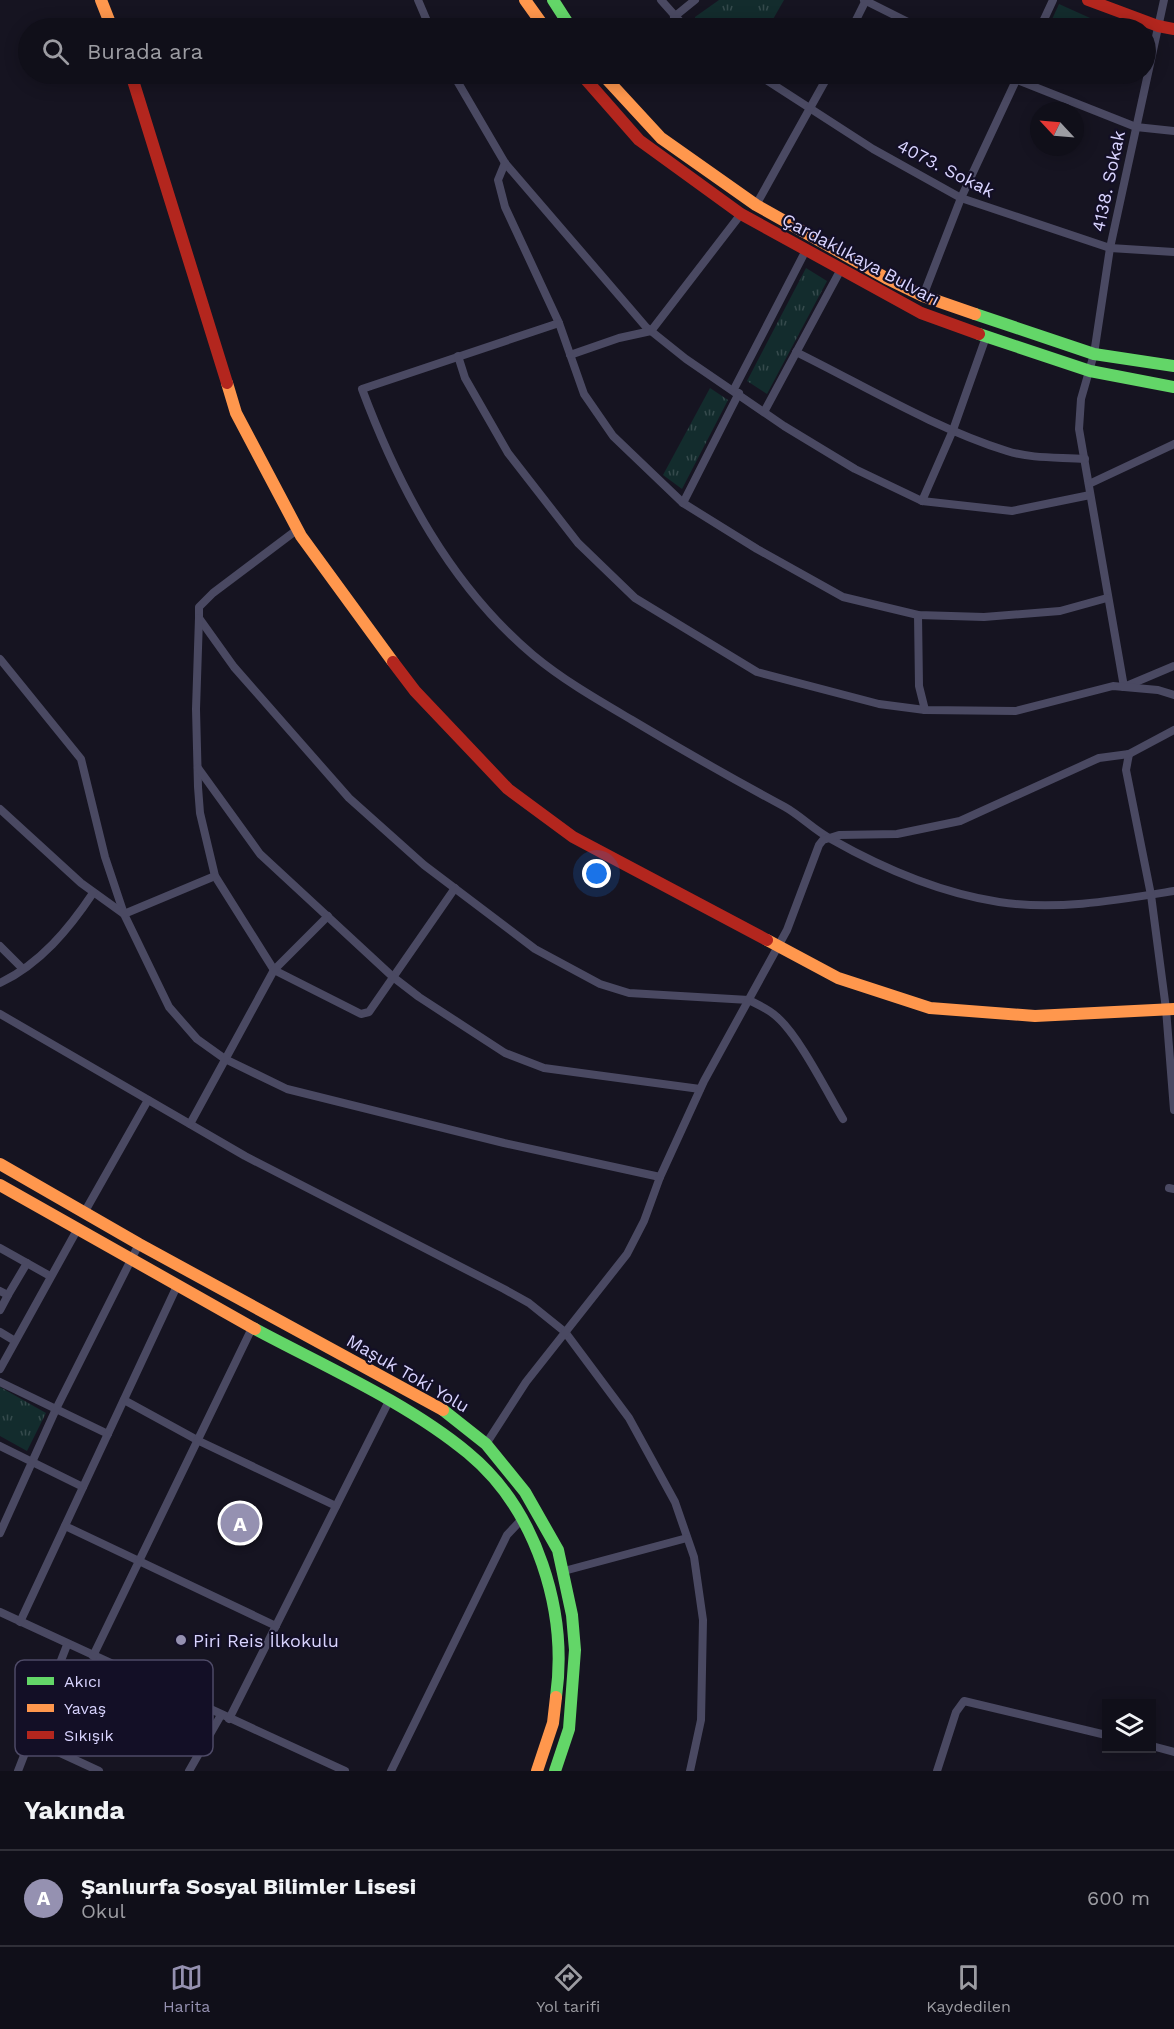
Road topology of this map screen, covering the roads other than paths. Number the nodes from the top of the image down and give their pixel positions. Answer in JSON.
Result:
{"nodes":[{"id":1,"x":101,"y":0,"type":"edge"},
{"id":2,"x":418,"y":0,"type":"edge"},
{"id":3,"x":525,"y":0,"type":"edge"},
{"id":4,"x":553,"y":0,"type":"edge"},
{"id":5,"x":661,"y":0,"type":"edge"},
{"id":6,"x":695,"y":0,"type":"edge"},
{"id":7,"x":865,"y":0,"type":"edge"},
{"id":8,"x":1053,"y":0,"type":"edge"},
{"id":9,"x":1088,"y":0,"type":"edge"},
{"id":10,"x":1164,"y":0,"type":"edge"},
{"id":11,"x":674,"y":17,"type":"joint"},
{"id":12,"x":108,"y":18,"type":"edge"},
{"id":13,"x":426,"y":18,"type":"edge"},
{"id":14,"x":538,"y":18,"type":"edge"},
{"id":15,"x":565,"y":18,"type":"edge"},
{"id":16,"x":857,"y":18,"type":"edge"},
{"id":17,"x":900,"y":18,"type":"edge"},
{"id":18,"x":1045,"y":18,"type":"edge"},
{"id":19,"x":1136,"y":18,"type":"edge"},
{"id":20,"x":1158,"y":26,"type":"junction"},
{"id":21,"x":1174,"y":29,"type":"edge"},
{"id":22,"x":1156,"y":35,"type":"edge"},
{"id":23,"x":134,"y":84,"type":"edge"},
{"id":24,"x":459,"y":84,"type":"edge"},
{"id":25,"x":590,"y":84,"type":"edge"},
{"id":26,"x":611,"y":84,"type":"edge"},
{"id":27,"x":772,"y":84,"type":"edge"},
{"id":28,"x":824,"y":84,"type":"edge"},
{"id":29,"x":1015,"y":84,"type":"edge"},
{"id":30,"x":1034,"y":84,"type":"edge"},
{"id":31,"x":1145,"y":84,"type":"edge"},
{"id":32,"x":810,"y":110,"type":"junction"},
{"id":33,"x":1136,"y":128,"type":"junction"},
{"id":34,"x":1174,"y":131,"type":"edge"},
{"id":35,"x":505,"y":163,"type":"junction"},
{"id":36,"x":961,"y":198,"type":"junction"},
{"id":37,"x":756,"y":205,"type":"junction"},
{"id":38,"x":741,"y":214,"type":"junction"},
{"id":39,"x":1110,"y":248,"type":"junction"},
{"id":40,"x":805,"y":252,"type":"junction"},
{"id":41,"x":1174,"y":252,"type":"edge"},
{"id":42,"x":840,"y":271,"type":"junction"},
{"id":43,"x":922,"y":296,"type":"junction"},
{"id":44,"x":559,"y":323,"type":"junction"},
{"id":45,"x":651,"y":331,"type":"junction"},
{"id":46,"x":986,"y":338,"type":"junction"},
{"id":47,"x":796,"y":352,"type":"junction"},
{"id":48,"x":1094,"y":354,"type":"junction"},
{"id":49,"x":570,"y":355,"type":"junction"},
{"id":50,"x":458,"y":356,"type":"junction"},
{"id":51,"x":1174,"y":366,"type":"edge"},
{"id":52,"x":1090,"y":371,"type":"junction"},
{"id":53,"x":1174,"y":387,"type":"edge"},
{"id":54,"x":737,"y":391,"type":"junction"},
{"id":55,"x":764,"y":411,"type":"junction"},
{"id":56,"x":953,"y":430,"type":"junction"},
{"id":57,"x":1174,"y":444,"type":"edge"},
{"id":58,"x":1085,"y":459,"type":"junction"},
{"id":59,"x":1089,"y":484,"type":"junction"},
{"id":60,"x":1090,"y":495,"type":"junction"},
{"id":61,"x":922,"y":501,"type":"junction"},
{"id":62,"x":683,"y":503,"type":"junction"},
{"id":63,"x":298,"y":529,"type":"junction"},
{"id":64,"x":1107,"y":598,"type":"junction"},
{"id":65,"x":918,"y":615,"type":"junction"},
{"id":66,"x":199,"y":618,"type":"junction"},
{"id":67,"x":1,"y":662,"type":"edge"},
{"id":68,"x":1174,"y":666,"type":"edge"},
{"id":69,"x":1124,"y":687,"type":"junction"},
{"id":70,"x":1174,"y":695,"type":"edge"},
{"id":71,"x":925,"y":710,"type":"junction"},
{"id":72,"x":1174,"y":730,"type":"edge"},
{"id":73,"x":1128,"y":754,"type":"junction"},
{"id":74,"x":198,"y":768,"type":"junction"},
{"id":75,"x":0,"y":809,"type":"edge"},
{"id":76,"x":828,"y":838,"type":"junction"},
{"id":77,"x":215,"y":876,"type":"junction"},
{"id":78,"x":455,"y":888,"type":"junction"},
{"id":79,"x":1174,"y":891,"type":"edge"},
{"id":80,"x":93,"y":893,"type":"junction"},
{"id":81,"x":1151,"y":895,"type":"junction"},
{"id":82,"x":124,"y":914,"type":"junction"},
{"id":83,"x":328,"y":916,"type":"junction"},
{"id":84,"x":0,"y":946,"type":"edge"},
{"id":85,"x":779,"y":946,"type":"junction"},
{"id":86,"x":23,"y":969,"type":"junction"},
{"id":87,"x":274,"y":970,"type":"junction"},
{"id":88,"x":393,"y":976,"type":"junction"},
{"id":89,"x":0,"y":983,"type":"edge"},
{"id":90,"x":749,"y":1000,"type":"junction"},
{"id":91,"x":1170,"y":1009,"type":"edge"},
{"id":92,"x":0,"y":1014,"type":"edge"},
{"id":93,"x":225,"y":1059,"type":"junction"},
{"id":94,"x":700,"y":1089,"type":"junction"},
{"id":95,"x":148,"y":1100,"type":"junction"},
{"id":96,"x":1174,"y":1110,"type":"edge"},
{"id":97,"x":843,"y":1119,"type":"dead end"},
{"id":98,"x":190,"y":1124,"type":"junction"},
{"id":99,"x":0,"y":1164,"type":"edge"},
{"id":100,"x":660,"y":1177,"type":"junction"},
{"id":101,"x":0,"y":1185,"type":"edge"},
{"id":102,"x":84,"y":1213,"type":"junction"},
{"id":103,"x":77,"y":1230,"type":"junction"},
{"id":104,"x":139,"y":1244,"type":"junction"},
{"id":105,"x":0,"y":1248,"type":"edge"},
{"id":106,"x":131,"y":1261,"type":"junction"},
{"id":107,"x":27,"y":1263,"type":"junction"},
{"id":108,"x":50,"y":1276,"type":"junction"},
{"id":109,"x":177,"y":1286,"type":"junction"},
{"id":110,"x":4,"y":1293,"type":"edge"},
{"id":111,"x":0,"y":1310,"type":"edge"},
{"id":112,"x":253,"y":1326,"type":"junction"},
{"id":113,"x":0,"y":1332,"type":"edge"},
{"id":114,"x":565,"y":1332,"type":"junction"},
{"id":115,"x":15,"y":1341,"type":"junction"},
{"id":116,"x":0,"y":1369,"type":"edge"},
{"id":117,"x":0,"y":1382,"type":"edge"},
{"id":118,"x":124,"y":1400,"type":"junction"},
{"id":119,"x":389,"y":1401,"type":"junction"},
{"id":120,"x":56,"y":1409,"type":"junction"},
{"id":121,"x":108,"y":1434,"type":"junction"},
{"id":122,"x":199,"y":1441,"type":"junction"},
{"id":123,"x":486,"y":1444,"type":"junction"},
{"id":124,"x":0,"y":1446,"type":"edge"},
{"id":125,"x":32,"y":1464,"type":"junction"},
{"id":126,"x":83,"y":1487,"type":"junction"},
{"id":127,"x":336,"y":1506,"type":"junction"},
{"id":128,"x":523,"y":1518,"type":"junction"},
{"id":129,"x":65,"y":1526,"type":"junction"},
{"id":130,"x":0,"y":1533,"type":"edge"},
{"id":131,"x":687,"y":1538,"type":"junction"},
{"id":132,"x":139,"y":1561,"type":"junction"},
{"id":133,"x":564,"y":1571,"type":"junction"},
{"id":134,"x":0,"y":1612,"type":"edge"},
{"id":135,"x":20,"y":1622,"type":"junction"},
{"id":136,"x":276,"y":1626,"type":"junction"},
{"id":137,"x":67,"y":1645,"type":"junction"},
{"id":138,"x":93,"y":1656,"type":"junction"},
{"id":139,"x":61,"y":1660,"type":"edge"},
{"id":140,"x":102,"y":1660,"type":"edge"},
{"id":141,"x":213,"y":1711,"type":"edge"},
{"id":142,"x":225,"y":1717,"type":"junction"},
{"id":143,"x":213,"y":1735,"type":"edge"},
{"id":144,"x":1102,"y":1735,"type":"edge"},
{"id":145,"x":1156,"y":1747,"type":"edge"},
{"id":146,"x":1174,"y":1752,"type":"edge"},
{"id":147,"x":24,"y":1756,"type":"edge"},
{"id":148,"x":67,"y":1756,"type":"edge"},
{"id":149,"x":199,"y":1756,"type":"edge"},
{"id":150,"x":18,"y":1771,"type":"edge"},
{"id":151,"x":99,"y":1771,"type":"edge"},
{"id":152,"x":189,"y":1771,"type":"edge"},
{"id":153,"x":345,"y":1771,"type":"edge"},
{"id":154,"x":391,"y":1771,"type":"edge"},
{"id":155,"x":537,"y":1771,"type":"edge"},
{"id":156,"x":555,"y":1771,"type":"edge"},
{"id":157,"x":690,"y":1771,"type":"edge"},
{"id":158,"x":937,"y":1771,"type":"edge"}],
"edges":[{"from":1,"to":12,"type":"main road"},
{"from":2,"to":13,"type":"street"},
{"from":3,"to":14,"type":"main road"},
{"from":4,"to":15,"type":"main road"},
{"from":5,"to":11,"type":"street"},
{"from":6,"to":11,"type":"street"},
{"from":7,"to":16,"type":"street"},
{"from":7,"to":17,"type":"street"},
{"from":8,"to":18,"type":"street"},
{"from":9,"to":19,"type":"main road"},
{"from":10,"to":20,"type":"street","name":"4138. Sokak"},
{"from":20,"to":21,"type":"main road"},
{"from":20,"to":22,"type":"street","name":"4138. Sokak"},
{"from":23,"to":63,"type":"main road"},
{"from":24,"to":35,"type":"street"},
{"from":25,"to":38,"type":"main road","name":"Çardaklıkaya Bulvarı"},
{"from":26,"to":37,"type":"main road","name":"Çardaklıkaya Bulvarı"},
{"from":27,"to":32,"type":"street","name":"4073. Sokak"},
{"from":28,"to":32,"type":"street"},
{"from":29,"to":36,"type":"street"},
{"from":30,"to":33,"type":"street"},
{"from":31,"to":33,"type":"street","name":"4138. Sokak"},
{"from":32,"to":36,"type":"street","name":"4073. Sokak"},
{"from":32,"to":37,"type":"street"},
{"from":33,"to":34,"type":"street"},
{"from":33,"to":39,"type":"street","name":"4138. Sokak"},
{"from":35,"to":44,"type":"street"},
{"from":35,"to":45,"type":"street"},
{"from":36,"to":39,"type":"street","name":"4073. Sokak"},
{"from":36,"to":43,"type":"street"},
{"from":37,"to":43,"type":"main road","name":"Çardaklıkaya Bulvarı"},
{"from":38,"to":40,"type":"main road","name":"Çardaklıkaya Bulvarı"},
{"from":38,"to":45,"type":"street"},
{"from":39,"to":41,"type":"street","name":"4073. Sokak"},
{"from":39,"to":48,"type":"street","name":"4138. Sokak"},
{"from":40,"to":42,"type":"main road","name":"Çardaklıkaya Bulvarı"},
{"from":40,"to":54,"type":"street"},
{"from":42,"to":46,"type":"main road","name":"Çardaklıkaya Bulvarı"},
{"from":42,"to":47,"type":"street"},
{"from":43,"to":48,"type":"main road","name":"Çardaklıkaya Bulvarı"},
{"from":44,"to":49,"type":"street"},
{"from":44,"to":50,"type":"street"},
{"from":45,"to":49,"type":"street"},
{"from":45,"to":54,"type":"street"},
{"from":46,"to":52,"type":"main road","name":"Çardaklıkaya Bulvarı"},
{"from":46,"to":56,"type":"street"},
{"from":47,"to":55,"type":"street"},
{"from":47,"to":56,"type":"street"},
{"from":48,"to":51,"type":"main road","name":"Çardaklıkaya Bulvarı"},
{"from":48,"to":52,"type":"street","name":"4138. Sokak"},
{"from":49,"to":62,"type":"street"},
{"from":50,"to":71,"type":"street"},
{"from":50,"to":76,"type":"street"},
{"from":52,"to":53,"type":"main road","name":"Çardaklıkaya Bulvarı"},
{"from":52,"to":58,"type":"street","name":"4138. Sokak"},
{"from":54,"to":55,"type":"street"},
{"from":54,"to":62,"type":"street"},
{"from":55,"to":61,"type":"street"},
{"from":56,"to":58,"type":"street"},
{"from":56,"to":61,"type":"street"},
{"from":57,"to":59,"type":"street"},
{"from":58,"to":59,"type":"street","name":"4138. Sokak"},
{"from":59,"to":60,"type":"street","name":"4138. Sokak"},
{"from":60,"to":61,"type":"street"},
{"from":60,"to":64,"type":"street","name":"4138. Sokak"},
{"from":62,"to":65,"type":"street"},
{"from":63,"to":66,"type":"street"},
{"from":63,"to":85,"type":"main road"},
{"from":64,"to":65,"type":"street"},
{"from":64,"to":69,"type":"street","name":"4138. Sokak"},
{"from":65,"to":71,"type":"street"},
{"from":66,"to":74,"type":"street"},
{"from":66,"to":78,"type":"street"},
{"from":67,"to":82,"type":"street"},
{"from":68,"to":69,"type":"street"},
{"from":69,"to":70,"type":"street"},
{"from":69,"to":71,"type":"street"},
{"from":72,"to":73,"type":"street"},
{"from":73,"to":76,"type":"street"},
{"from":73,"to":81,"type":"street"},
{"from":74,"to":77,"type":"street"},
{"from":74,"to":83,"type":"street"},
{"from":75,"to":80,"type":"street"},
{"from":76,"to":81,"type":"street"},
{"from":76,"to":85,"type":"street"},
{"from":77,"to":82,"type":"street"},
{"from":77,"to":87,"type":"street"},
{"from":78,"to":88,"type":"street"},
{"from":78,"to":90,"type":"street"},
{"from":79,"to":81,"type":"street"},
{"from":80,"to":82,"type":"street"},
{"from":80,"to":86,"type":"street"},
{"from":81,"to":91,"type":"street"},
{"from":82,"to":93,"type":"street"},
{"from":83,"to":87,"type":"street"},
{"from":83,"to":88,"type":"street"},
{"from":84,"to":86,"type":"street"},
{"from":85,"to":90,"type":"street"},
{"from":85,"to":91,"type":"main road"},
{"from":86,"to":89,"type":"street"},
{"from":87,"to":88,"type":"street"},
{"from":87,"to":93,"type":"street"},
{"from":88,"to":94,"type":"street"},
{"from":90,"to":94,"type":"street"},
{"from":90,"to":97,"type":"street"},
{"from":91,"to":96,"type":"street"},
{"from":92,"to":95,"type":"street"},
{"from":93,"to":98,"type":"street"},
{"from":93,"to":100,"type":"street"},
{"from":94,"to":100,"type":"street"},
{"from":95,"to":98,"type":"street"},
{"from":95,"to":102,"type":"street"},
{"from":98,"to":114,"type":"street"},
{"from":99,"to":102,"type":"main road","name":"Maşuk Toki Yolu"},
{"from":100,"to":114,"type":"street"},
{"from":101,"to":103,"type":"main road"},
{"from":102,"to":104,"type":"main road","name":"Maşuk Toki Yolu"},
{"from":103,"to":106,"type":"main road"},
{"from":103,"to":108,"type":"street"},
{"from":104,"to":106,"type":"street"},
{"from":104,"to":123,"type":"main road","name":"Maşuk Toki Yolu"},
{"from":105,"to":107,"type":"street"},
{"from":106,"to":109,"type":"main road"},
{"from":106,"to":120,"type":"street"},
{"from":107,"to":108,"type":"street"},
{"from":107,"to":110,"type":"street"},
{"from":108,"to":115,"type":"street"},
{"from":109,"to":112,"type":"main road"},
{"from":109,"to":118,"type":"street"},
{"from":110,"to":111,"type":"street"},
{"from":112,"to":119,"type":"main road"},
{"from":112,"to":122,"type":"street"},
{"from":113,"to":115,"type":"street"},
{"from":114,"to":123,"type":"street"},
{"from":114,"to":131,"type":"street"},
{"from":115,"to":116,"type":"street"},
{"from":117,"to":120,"type":"street"},
{"from":118,"to":121,"type":"street"},
{"from":118,"to":122,"type":"street"},
{"from":119,"to":127,"type":"street"},
{"from":119,"to":128,"type":"main road"},
{"from":120,"to":121,"type":"street"},
{"from":120,"to":125,"type":"street"},
{"from":121,"to":126,"type":"street"},
{"from":122,"to":127,"type":"street"},
{"from":122,"to":132,"type":"street"},
{"from":123,"to":133,"type":"main road","name":"Maşuk Toki Yolu"},
{"from":124,"to":125,"type":"street"},
{"from":125,"to":126,"type":"street"},
{"from":125,"to":130,"type":"street"},
{"from":126,"to":129,"type":"street"},
{"from":127,"to":136,"type":"street"},
{"from":128,"to":154,"type":"street"},
{"from":128,"to":155,"type":"main road"},
{"from":129,"to":132,"type":"street"},
{"from":129,"to":135,"type":"street"},
{"from":131,"to":133,"type":"street"},
{"from":131,"to":157,"type":"street"},
{"from":132,"to":136,"type":"street"},
{"from":132,"to":138,"type":"street"},
{"from":133,"to":156,"type":"main road","name":"Maşuk Toki Yolu"},
{"from":134,"to":135,"type":"street"},
{"from":135,"to":137,"type":"street"},
{"from":136,"to":142,"type":"street"},
{"from":137,"to":138,"type":"street"},
{"from":137,"to":139,"type":"street"},
{"from":138,"to":140,"type":"street"},
{"from":141,"to":142,"type":"street"},
{"from":142,"to":143,"type":"street"},
{"from":142,"to":153,"type":"street"},
{"from":144,"to":158,"type":"street"},
{"from":145,"to":146,"type":"street"},
{"from":147,"to":150,"type":"street"},
{"from":148,"to":151,"type":"street"},
{"from":149,"to":152,"type":"street"}]}
